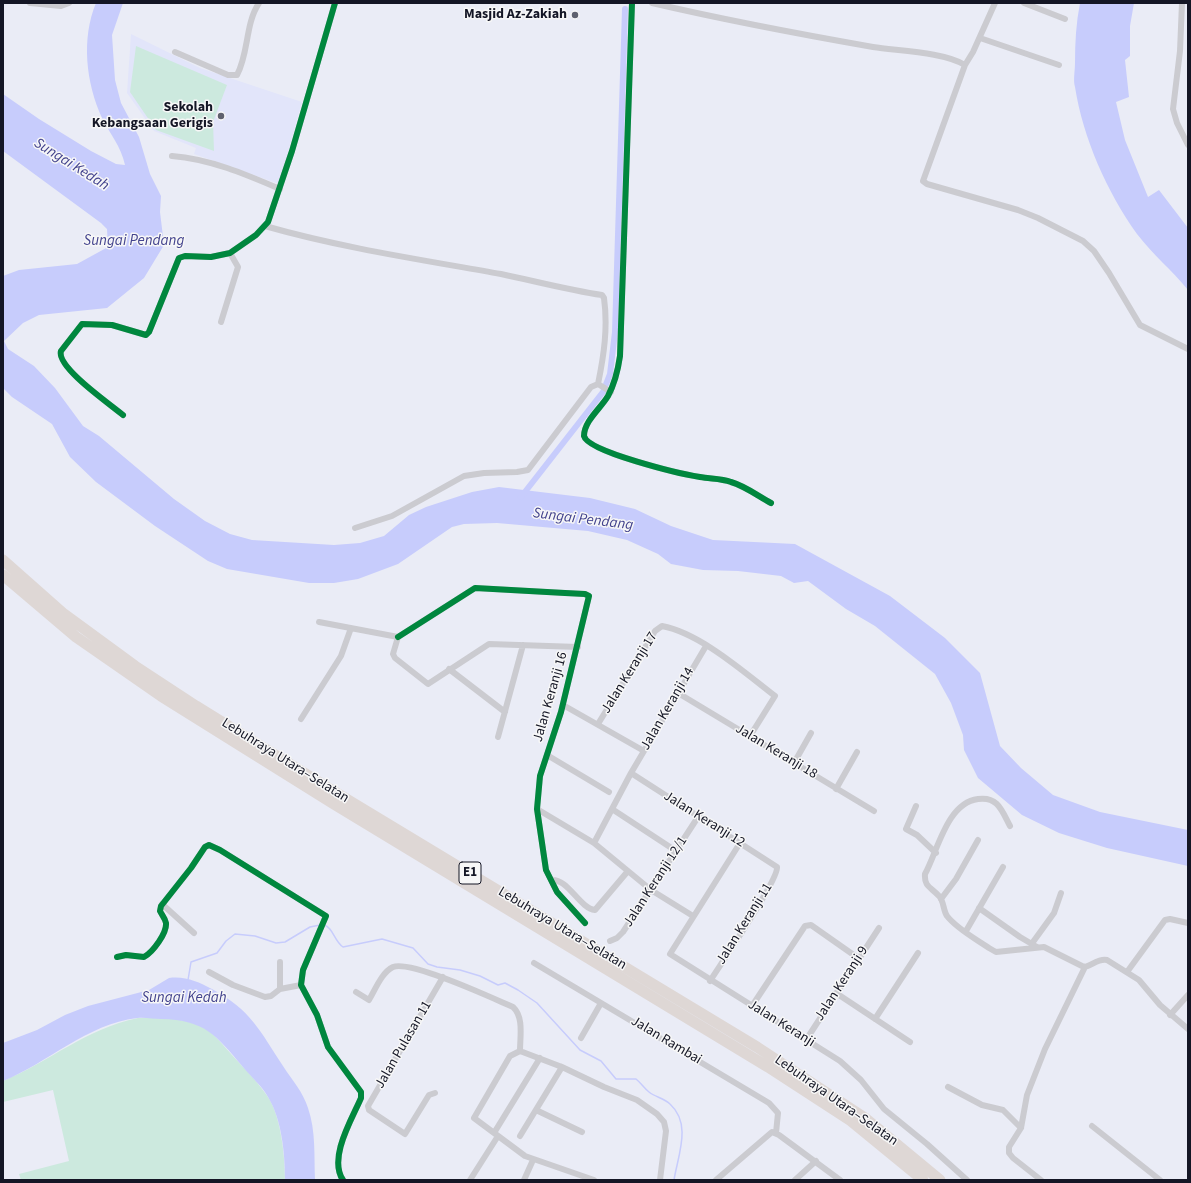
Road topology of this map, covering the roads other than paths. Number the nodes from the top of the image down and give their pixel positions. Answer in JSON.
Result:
{"nodes":[{"id":1,"x":30,"y":3,"type":"edge"},
{"id":2,"x":70,"y":3,"type":"edge"},
{"id":3,"x":259,"y":3,"type":"edge"},
{"id":4,"x":335,"y":3,"type":"edge"},
{"id":5,"x":632,"y":3,"type":"edge"},
{"id":6,"x":652,"y":3,"type":"edge"},
{"id":7,"x":996,"y":3,"type":"edge"},
{"id":8,"x":1024,"y":3,"type":"edge"},
{"id":9,"x":1182,"y":3,"type":"edge"},
{"id":10,"x":1065,"y":19,"type":"dead end"},
{"id":11,"x":980,"y":38,"type":"junction"},
{"id":12,"x":175,"y":52,"type":"dead end"},
{"id":13,"x":965,"y":65,"type":"junction"},
{"id":14,"x":1059,"y":65,"type":"dead end"},
{"id":15,"x":1188,"y":145,"type":"edge"},
{"id":16,"x":172,"y":156,"type":"dead end"},
{"id":17,"x":280,"y":189,"type":"junction"},
{"id":18,"x":265,"y":226,"type":"junction"},
{"id":19,"x":230,"y":253,"type":"junction"},
{"id":20,"x":222,"y":322,"type":"dead end"},
{"id":21,"x":1188,"y":349,"type":"edge"},
{"id":22,"x":599,"y":385,"type":"junction"},
{"id":23,"x":608,"y":390,"type":"junction"},
{"id":24,"x":123,"y":415,"type":"dead end"},
{"id":25,"x":771,"y":504,"type":"dead end"},
{"id":26,"x":355,"y":528,"type":"dead end"},
{"id":27,"x":3,"y":560,"type":"edge"},
{"id":28,"x":3,"y":575,"type":"edge"},
{"id":29,"x":319,"y":622,"type":"dead end"},
{"id":30,"x":351,"y":628,"type":"junction"},
{"id":31,"x":398,"y":637,"type":"junction"},
{"id":32,"x":523,"y":644,"type":"junction"},
{"id":33,"x":706,"y":646,"type":"junction"},
{"id":34,"x":578,"y":647,"type":"junction"},
{"id":35,"x":449,"y":669,"type":"junction"},
{"id":36,"x":678,"y":693,"type":"junction"},
{"id":37,"x":563,"y":705,"type":"junction"},
{"id":38,"x":505,"y":712,"type":"junction"},
{"id":39,"x":301,"y":719,"type":"dead end"},
{"id":40,"x":598,"y":724,"type":"junction"},
{"id":41,"x":811,"y":733,"type":"dead end"},
{"id":42,"x":750,"y":736,"type":"junction"},
{"id":43,"x":498,"y":738,"type":"dead end"},
{"id":44,"x":644,"y":751,"type":"junction"},
{"id":45,"x":857,"y":752,"type":"dead end"},
{"id":46,"x":547,"y":755,"type":"junction"},
{"id":47,"x":794,"y":763,"type":"junction"},
{"id":48,"x":631,"y":773,"type":"junction"},
{"id":49,"x":836,"y":789,"type":"junction"},
{"id":50,"x":609,"y":792,"type":"dead end"},
{"id":51,"x":916,"y":806,"type":"dead end"},
{"id":52,"x":537,"y":809,"type":"junction"},
{"id":53,"x":612,"y":809,"type":"junction"},
{"id":54,"x":874,"y":811,"type":"dead end"},
{"id":55,"x":698,"y":817,"type":"junction"},
{"id":56,"x":1010,"y":826,"type":"dead end"},
{"id":57,"x":978,"y":840,"type":"dead end"},
{"id":58,"x":740,"y":843,"type":"junction"},
{"id":59,"x":594,"y":844,"type":"junction"},
{"id":60,"x":676,"y":851,"type":"junction"},
{"id":61,"x":936,"y":853,"type":"junction"},
{"id":62,"x":777,"y":867,"type":"joint"},
{"id":63,"x":1003,"y":867,"type":"dead end"},
{"id":64,"x":628,"y":871,"type":"junction"},
{"id":65,"x":551,"y":880,"type":"junction"},
{"id":66,"x":651,"y":890,"type":"junction"},
{"id":67,"x":1061,"y":893,"type":"dead end"},
{"id":68,"x":941,"y":899,"type":"junction"},
{"id":69,"x":162,"y":904,"type":"junction"},
{"id":70,"x":979,"y":908,"type":"junction"},
{"id":71,"x":693,"y":916,"type":"junction"},
{"id":72,"x":585,"y":923,"type":"dead end"},
{"id":73,"x":1188,"y":923,"type":"edge"},
{"id":74,"x":879,"y":928,"type":"dead end"},
{"id":75,"x":966,"y":931,"type":"junction"},
{"id":76,"x":194,"y":933,"type":"dead end"},
{"id":77,"x":610,"y":941,"type":"dead end"},
{"id":78,"x":1035,"y":944,"type":"junction"},
{"id":79,"x":918,"y":953,"type":"dead end"},
{"id":80,"x":117,"y":958,"type":"dead end"},
{"id":81,"x":858,"y":958,"type":"junction"},
{"id":82,"x":280,"y":962,"type":"dead end"},
{"id":83,"x":534,"y":963,"type":"dead end"},
{"id":84,"x":1085,"y":967,"type":"junction"},
{"id":85,"x":209,"y":972,"type":"dead end"},
{"id":86,"x":1127,"y":972,"type":"junction"},
{"id":87,"x":443,"y":977,"type":"junction"},
{"id":88,"x":710,"y":981,"type":"junction"},
{"id":89,"x":300,"y":985,"type":"junction"},
{"id":90,"x":280,"y":989,"type":"junction"},
{"id":91,"x":356,"y":992,"type":"dead end"},
{"id":92,"x":836,"y":993,"type":"junction"},
{"id":93,"x":1188,"y":995,"type":"edge"},
{"id":94,"x":601,"y":1003,"type":"junction"},
{"id":95,"x":752,"y":1006,"type":"junction"},
{"id":96,"x":1170,"y":1015,"type":"junction"},
{"id":97,"x":875,"y":1019,"type":"junction"},
{"id":98,"x":1188,"y":1029,"type":"edge"},
{"id":99,"x":581,"y":1038,"type":"dead end"},
{"id":100,"x":806,"y":1040,"type":"junction"},
{"id":101,"x":910,"y":1042,"type":"dead end"},
{"id":102,"x":520,"y":1051,"type":"junction"},
{"id":103,"x":540,"y":1058,"type":"junction"},
{"id":104,"x":562,"y":1067,"type":"junction"},
{"id":105,"x":948,"y":1087,"type":"dead end"},
{"id":106,"x":435,"y":1093,"type":"dead end"},
{"id":107,"x":536,"y":1110,"type":"junction"},
{"id":108,"x":1092,"y":1126,"type":"dead end"},
{"id":109,"x":1021,"y":1128,"type":"junction"},
{"id":110,"x":582,"y":1132,"type":"dead end"},
{"id":111,"x":776,"y":1133,"type":"junction"},
{"id":112,"x":496,"y":1134,"type":"junction"},
{"id":113,"x":520,"y":1136,"type":"dead end"},
{"id":114,"x":533,"y":1160,"type":"junction"},
{"id":115,"x":816,"y":1161,"type":"junction"},
{"id":116,"x":575,"y":1177,"type":"edge"},
{"id":117,"x":343,"y":1180,"type":"edge"},
{"id":118,"x":470,"y":1180,"type":"edge"},
{"id":119,"x":524,"y":1180,"type":"edge"},
{"id":120,"x":594,"y":1180,"type":"edge"},
{"id":121,"x":660,"y":1180,"type":"edge"},
{"id":122,"x":716,"y":1180,"type":"edge"},
{"id":123,"x":795,"y":1180,"type":"edge"},
{"id":124,"x":840,"y":1180,"type":"edge"},
{"id":125,"x":923,"y":1180,"type":"edge"},
{"id":126,"x":940,"y":1180,"type":"edge"},
{"id":127,"x":967,"y":1180,"type":"edge"},
{"id":128,"x":1041,"y":1180,"type":"edge"},
{"id":129,"x":1160,"y":1180,"type":"edge"}],
"edges":[{"from":1,"to":2,"type":"street"},
{"from":3,"to":12,"type":"street"},
{"from":4,"to":17,"type":"street"},
{"from":5,"to":23,"type":"street"},
{"from":6,"to":13,"type":"street"},
{"from":7,"to":11,"type":"street"},
{"from":8,"to":10,"type":"street"},
{"from":9,"to":15,"type":"street"},
{"from":11,"to":13,"type":"street"},
{"from":11,"to":14,"type":"street"},
{"from":13,"to":21,"type":"street"},
{"from":16,"to":17,"type":"street"},
{"from":17,"to":18,"type":"street"},
{"from":18,"to":19,"type":"street"},
{"from":18,"to":22,"type":"street"},
{"from":19,"to":20,"type":"street"},
{"from":19,"to":24,"type":"street"},
{"from":22,"to":23,"type":"street"},
{"from":22,"to":26,"type":"street"},
{"from":23,"to":25,"type":"street"},
{"from":27,"to":126,"type":"highway","name":"Lebuhraya Utara–Selatan","number":"E1"},
{"from":28,"to":125,"type":"highway","name":"Lebuhraya Utara–Selatan","number":"E1"},
{"from":29,"to":30,"type":"street"},
{"from":30,"to":31,"type":"street"},
{"from":30,"to":39,"type":"street"},
{"from":31,"to":34,"type":"street","name":"Jalan Keranji 16"},
{"from":31,"to":35,"type":"street"},
{"from":32,"to":34,"type":"street"},
{"from":32,"to":35,"type":"street"},
{"from":32,"to":38,"type":"street"},
{"from":33,"to":36,"type":"street","name":"Jalan Keranji 14"},
{"from":33,"to":40,"type":"street","name":"Jalan Keranji 17"},
{"from":33,"to":42,"type":"street"},
{"from":34,"to":37,"type":"street","name":"Jalan Keranji 16"},
{"from":35,"to":38,"type":"street"},
{"from":36,"to":42,"type":"street","name":"Jalan Keranji 18"},
{"from":36,"to":44,"type":"street","name":"Jalan Keranji 14"},
{"from":37,"to":40,"type":"street"},
{"from":37,"to":46,"type":"street","name":"Jalan Keranji 16"},
{"from":38,"to":43,"type":"street"},
{"from":40,"to":44,"type":"street"},
{"from":41,"to":47,"type":"street"},
{"from":42,"to":47,"type":"street","name":"Jalan Keranji 18"},
{"from":44,"to":48,"type":"street","name":"Jalan Keranji 14"},
{"from":45,"to":49,"type":"street"},
{"from":46,"to":50,"type":"street"},
{"from":46,"to":52,"type":"street","name":"Jalan Keranji 16"},
{"from":47,"to":49,"type":"street","name":"Jalan Keranji 18"},
{"from":48,"to":53,"type":"street","name":"Jalan Keranji 14"},
{"from":48,"to":55,"type":"street","name":"Jalan Keranji 12"},
{"from":49,"to":54,"type":"street","name":"Jalan Keranji 18"},
{"from":51,"to":61,"type":"street"},
{"from":52,"to":59,"type":"street"},
{"from":52,"to":65,"type":"street","name":"Jalan Keranji 16"},
{"from":53,"to":59,"type":"street","name":"Jalan Keranji 14"},
{"from":53,"to":60,"type":"street"},
{"from":55,"to":58,"type":"street","name":"Jalan Keranji 12"},
{"from":55,"to":60,"type":"street","name":"Jalan Keranji 12/1"},
{"from":56,"to":61,"type":"street"},
{"from":57,"to":68,"type":"street"},
{"from":58,"to":62,"type":"street","name":"Jalan Keranji 12"},
{"from":58,"to":71,"type":"street"},
{"from":59,"to":64,"type":"street"},
{"from":60,"to":66,"type":"street","name":"Jalan Keranji 12/1"},
{"from":61,"to":68,"type":"street"},
{"from":62,"to":88,"type":"street","name":"Jalan Keranji 11"},
{"from":63,"to":70,"type":"street"},
{"from":64,"to":65,"type":"street"},
{"from":64,"to":66,"type":"street"},
{"from":65,"to":72,"type":"street","name":"Jalan Keranji 16"},
{"from":66,"to":71,"type":"street"},
{"from":66,"to":77,"type":"street","name":"Jalan Keranji 12/1"},
{"from":67,"to":78,"type":"street"},
{"from":68,"to":75,"type":"street"},
{"from":69,"to":76,"type":"street"},
{"from":69,"to":80,"type":"street"},
{"from":69,"to":89,"type":"street"},
{"from":70,"to":75,"type":"street"},
{"from":70,"to":78,"type":"street"},
{"from":71,"to":88,"type":"street","name":"Jalan Keranji"},
{"from":73,"to":86,"type":"street"},
{"from":74,"to":81,"type":"street","name":"Jalan Keranji 9"},
{"from":75,"to":78,"type":"street"},
{"from":78,"to":84,"type":"street"},
{"from":79,"to":97,"type":"street"},
{"from":81,"to":92,"type":"street","name":"Jalan Keranji 9"},
{"from":81,"to":95,"type":"street"},
{"from":82,"to":90,"type":"street"},
{"from":83,"to":94,"type":"street","name":"Jalan Rambai"},
{"from":84,"to":86,"type":"street"},
{"from":84,"to":109,"type":"street"},
{"from":85,"to":90,"type":"street"},
{"from":86,"to":96,"type":"street"},
{"from":87,"to":91,"type":"street"},
{"from":87,"to":102,"type":"street"},
{"from":87,"to":106,"type":"street","name":"Jalan Pulasan 11"},
{"from":88,"to":95,"type":"street","name":"Jalan Keranji"},
{"from":89,"to":90,"type":"street"},
{"from":89,"to":117,"type":"street"},
{"from":92,"to":97,"type":"street"},
{"from":92,"to":100,"type":"street","name":"Jalan Keranji 9"},
{"from":93,"to":96,"type":"street"},
{"from":94,"to":99,"type":"street"},
{"from":94,"to":111,"type":"street","name":"Jalan Rambai"},
{"from":95,"to":100,"type":"street","name":"Jalan Keranji"},
{"from":96,"to":98,"type":"street"},
{"from":97,"to":101,"type":"street"},
{"from":100,"to":127,"type":"street","name":"Jalan Keranji"},
{"from":102,"to":103,"type":"street"},
{"from":102,"to":112,"type":"street"},
{"from":103,"to":104,"type":"street"},
{"from":103,"to":112,"type":"street"},
{"from":104,"to":107,"type":"street"},
{"from":104,"to":121,"type":"street"},
{"from":105,"to":109,"type":"street"},
{"from":107,"to":110,"type":"street"},
{"from":107,"to":113,"type":"street"},
{"from":108,"to":129,"type":"street"},
{"from":109,"to":128,"type":"street"},
{"from":111,"to":115,"type":"street"},
{"from":111,"to":122,"type":"street"},
{"from":112,"to":114,"type":"street"},
{"from":112,"to":118,"type":"street"},
{"from":114,"to":116,"type":"street"},
{"from":114,"to":119,"type":"street"},
{"from":115,"to":123,"type":"street"},
{"from":115,"to":124,"type":"street"},
{"from":116,"to":120,"type":"street"}]}
